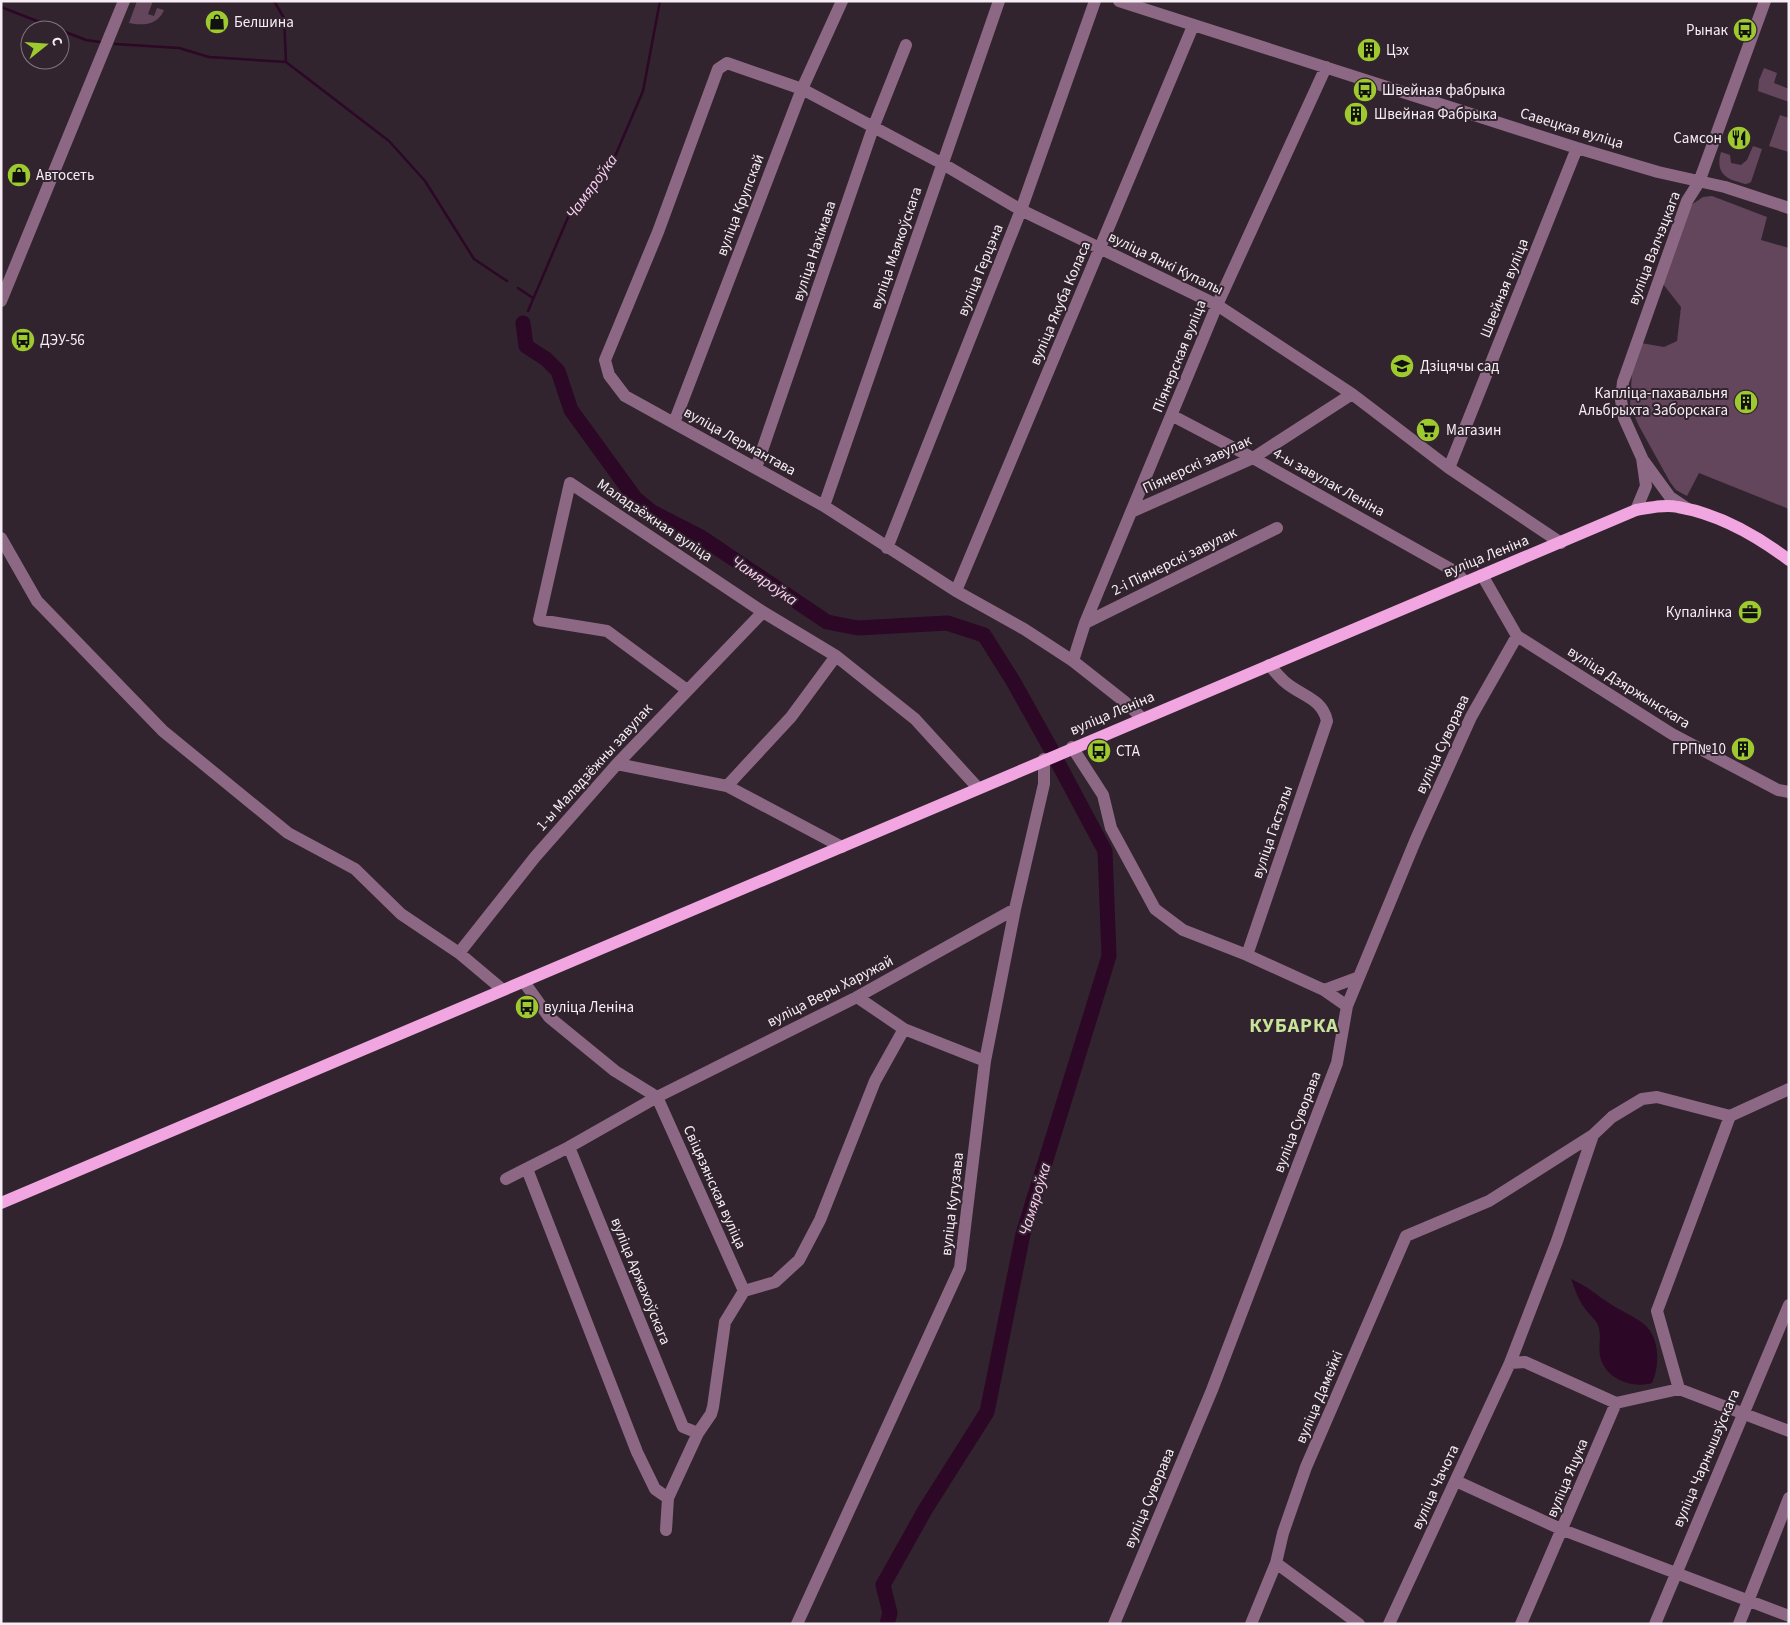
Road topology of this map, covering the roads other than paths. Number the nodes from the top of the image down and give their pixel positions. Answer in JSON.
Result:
{"nodes":[{"id":1,"x":124,"y":1,"type":"edge"},
{"id":2,"x":842,"y":1,"type":"edge"},
{"id":3,"x":999,"y":1,"type":"edge"},
{"id":4,"x":1095,"y":1,"type":"edge"},
{"id":5,"x":1119,"y":1,"type":"edge"},
{"id":6,"x":1765,"y":1,"type":"edge"},
{"id":7,"x":1193,"y":26,"type":"junction"},
{"id":8,"x":906,"y":45,"type":"dead end"},
{"id":9,"x":727,"y":63,"type":"joint"},
{"id":10,"x":1326,"y":67,"type":"junction"},
{"id":11,"x":802,"y":89,"type":"junction"},
{"id":12,"x":873,"y":128,"type":"junction"},
{"id":13,"x":1577,"y":148,"type":"junction"},
{"id":14,"x":943,"y":164,"type":"junction"},
{"id":15,"x":1699,"y":182,"type":"junction"},
{"id":16,"x":1789,"y":208,"type":"edge"},
{"id":17,"x":1021,"y":210,"type":"junction"},
{"id":18,"x":1101,"y":248,"type":"junction"},
{"id":19,"x":1,"y":301,"type":"edge"},
{"id":20,"x":1217,"y":305,"type":"junction"},
{"id":21,"x":1352,"y":394,"type":"junction"},
{"id":22,"x":1173,"y":416,"type":"junction"},
{"id":23,"x":674,"y":423,"type":"junction"},
{"id":24,"x":1253,"y":458,"type":"junction"},
{"id":25,"x":1642,"y":458,"type":"junction"},
{"id":26,"x":756,"y":468,"type":"junction"},
{"id":27,"x":1449,"y":468,"type":"junction"},
{"id":28,"x":824,"y":506,"type":"junction"},
{"id":29,"x":1636,"y":510,"type":"junction"},
{"id":30,"x":1690,"y":511,"type":"junction"},
{"id":31,"x":1131,"y":512,"type":"junction"},
{"id":32,"x":1277,"y":528,"type":"dead end"},
{"id":33,"x":1,"y":538,"type":"edge"},
{"id":34,"x":1562,"y":543,"type":"junction"},
{"id":35,"x":887,"y":548,"type":"junction"},
{"id":36,"x":1789,"y":560,"type":"edge"},
{"id":37,"x":1482,"y":575,"type":"junction"},
{"id":38,"x":1465,"y":582,"type":"junction"},
{"id":39,"x":956,"y":592,"type":"junction"},
{"id":40,"x":763,"y":612,"type":"junction"},
{"id":41,"x":1085,"y":623,"type":"junction"},
{"id":42,"x":1517,"y":636,"type":"junction"},
{"id":43,"x":836,"y":656,"type":"junction"},
{"id":44,"x":1073,"y":661,"type":"junction"},
{"id":45,"x":1269,"y":664,"type":"junction"},
{"id":46,"x":687,"y":690,"type":"junction"},
{"id":47,"x":1142,"y":718,"type":"junction"},
{"id":48,"x":1072,"y":747,"type":"junction"},
{"id":49,"x":1044,"y":759,"type":"junction"},
{"id":50,"x":617,"y":764,"type":"junction"},
{"id":51,"x":727,"y":786,"type":"junction"},
{"id":52,"x":978,"y":788,"type":"junction"},
{"id":53,"x":1789,"y":792,"type":"edge"},
{"id":54,"x":842,"y":847,"type":"junction"},
{"id":55,"x":1015,"y":909,"type":"junction"},
{"id":56,"x":459,"y":952,"type":"junction"},
{"id":57,"x":1247,"y":955,"type":"junction"},
{"id":58,"x":1359,"y":977,"type":"junction"},
{"id":59,"x":524,"y":982,"type":"junction"},
{"id":60,"x":503,"y":990,"type":"junction"},
{"id":61,"x":1324,"y":990,"type":"junction"},
{"id":62,"x":857,"y":997,"type":"junction"},
{"id":63,"x":1347,"y":1006,"type":"junction"},
{"id":64,"x":904,"y":1029,"type":"junction"},
{"id":65,"x":985,"y":1061,"type":"junction"},
{"id":66,"x":1789,"y":1089,"type":"edge"},
{"id":67,"x":657,"y":1097,"type":"junction"},
{"id":68,"x":1730,"y":1116,"type":"junction"},
{"id":69,"x":1593,"y":1135,"type":"junction"},
{"id":70,"x":569,"y":1147,"type":"junction"},
{"id":71,"x":527,"y":1168,"type":"junction"},
{"id":72,"x":506,"y":1179,"type":"dead end"},
{"id":73,"x":1,"y":1202,"type":"edge"},
{"id":74,"x":744,"y":1291,"type":"junction"},
{"id":75,"x":1789,"y":1305,"type":"edge"},
{"id":76,"x":1510,"y":1363,"type":"junction"},
{"id":77,"x":1679,"y":1389,"type":"junction"},
{"id":78,"x":1616,"y":1403,"type":"junction"},
{"id":79,"x":1741,"y":1414,"type":"junction"},
{"id":80,"x":1789,"y":1430,"type":"edge"},
{"id":81,"x":698,"y":1432,"type":"junction"},
{"id":82,"x":1456,"y":1481,"type":"junction"},
{"id":83,"x":668,"y":1498,"type":"junction"},
{"id":84,"x":1789,"y":1498,"type":"edge"},
{"id":85,"x":666,"y":1530,"type":"dead end"},
{"id":86,"x":1563,"y":1530,"type":"junction"},
{"id":87,"x":1276,"y":1563,"type":"junction"},
{"id":88,"x":1676,"y":1573,"type":"junction"},
{"id":89,"x":1748,"y":1600,"type":"junction"},
{"id":90,"x":1789,"y":1616,"type":"edge"},
{"id":91,"x":797,"y":1624,"type":"edge"},
{"id":92,"x":1114,"y":1624,"type":"edge"},
{"id":93,"x":1251,"y":1624,"type":"edge"},
{"id":94,"x":1359,"y":1624,"type":"edge"},
{"id":95,"x":1389,"y":1624,"type":"edge"},
{"id":96,"x":1521,"y":1624,"type":"edge"},
{"id":97,"x":1655,"y":1624,"type":"edge"},
{"id":98,"x":1738,"y":1624,"type":"edge"}],
"edges":[{"from":1,"to":19,"type":"street"},
{"from":2,"to":11,"type":"street","name":"вуліца Крупскай"},
{"from":3,"to":14,"type":"street","name":"вуліца Маякоўскага"},
{"from":4,"to":17,"type":"street","name":"вуліца Герцэна"},
{"from":5,"to":7,"type":"street","name":"Савецкая вуліца"},
{"from":6,"to":15,"type":"street","name":"вуліца Валчэцкага"},
{"from":7,"to":10,"type":"street","name":"Савецкая вуліца"},
{"from":7,"to":18,"type":"street","name":"вуліца Якуба Коласа"},
{"from":8,"to":12,"type":"street","name":"вуліца Нахімава"},
{"from":9,"to":11,"type":"street","name":"вуліца Янкі Купалы"},
{"from":9,"to":23,"type":"street","name":"вуліца Лермантава"},
{"from":10,"to":13,"type":"street","name":"Савецкая вуліца"},
{"from":10,"to":20,"type":"street","name":"Піянерская вуліца"},
{"from":11,"to":12,"type":"street","name":"вуліца Янкі Купалы"},
{"from":11,"to":23,"type":"street","name":"вуліца Крупскай"},
{"from":12,"to":14,"type":"street","name":"вуліца Янкі Купалы"},
{"from":12,"to":26,"type":"street","name":"вуліца Нахімава"},
{"from":13,"to":15,"type":"street","name":"Савецкая вуліца"},
{"from":13,"to":27,"type":"street","name":"Швейная вуліца"},
{"from":14,"to":17,"type":"street","name":"вуліца Янкі Купалы"},
{"from":14,"to":28,"type":"street","name":"вуліца Маякоўскага"},
{"from":15,"to":16,"type":"street","name":"Савецкая вуліца"},
{"from":15,"to":25,"type":"street","name":"вуліца Валчэцкага"},
{"from":17,"to":18,"type":"street","name":"вуліца Янкі Купалы"},
{"from":17,"to":35,"type":"street","name":"вуліца Герцэна"},
{"from":18,"to":20,"type":"street","name":"вуліца Янкі Купалы"},
{"from":18,"to":39,"type":"street","name":"вуліца Якуба Коласа"},
{"from":20,"to":21,"type":"street","name":"вуліца Янкі Купалы"},
{"from":20,"to":22,"type":"street","name":"Піянерская вуліца"},
{"from":21,"to":24,"type":"street","name":"Піянерскі завулак"},
{"from":21,"to":27,"type":"street","name":"вуліца Янкі Купалы"},
{"from":22,"to":24,"type":"street","name":"4-ы завулак Леніна"},
{"from":22,"to":31,"type":"street","name":"Піянерская вуліца"},
{"from":23,"to":26,"type":"street","name":"вуліца Лермантава"},
{"from":24,"to":31,"type":"street","name":"Піянерскі завулак"},
{"from":24,"to":38,"type":"street","name":"4-ы завулак Леніна"},
{"from":25,"to":29,"type":"street","name":"вуліца Валчэцкага"},
{"from":25,"to":30,"type":"street"},
{"from":26,"to":28,"type":"street","name":"вуліца Лермантава"},
{"from":27,"to":34,"type":"street","name":"вуліца Янкі Купалы"},
{"from":28,"to":35,"type":"street","name":"вуліца Лермантава"},
{"from":29,"to":30,"type":"main road","name":"вуліца Леніна"},
{"from":29,"to":34,"type":"main road","name":"вуліца Леніна"},
{"from":30,"to":36,"type":"main road","name":"вуліца Леніна"},
{"from":31,"to":41,"type":"street","name":"Піянерская вуліца"},
{"from":32,"to":41,"type":"street","name":"2-і Піянерскі завулак"},
{"from":33,"to":56,"type":"street"},
{"from":34,"to":37,"type":"main road","name":"вуліца Леніна"},
{"from":35,"to":39,"type":"street","name":"вуліца Лермантава"},
{"from":37,"to":38,"type":"main road","name":"вуліца Леніна"},
{"from":37,"to":42,"type":"street","name":"вуліца Дзяржынскага"},
{"from":38,"to":45,"type":"main road","name":"вуліца Леніна"},
{"from":39,"to":44,"type":"street","name":"вуліца Лермантава"},
{"from":40,"to":43,"type":"street","name":"Маладзёжная вуліца"},
{"from":40,"to":46,"type":"street","name":"1-ы Маладзёжны завулак"},
{"from":40,"to":46,"type":"street","name":"Маладзёжная вуліца"},
{"from":41,"to":44,"type":"street","name":"Піянерская вуліца"},
{"from":42,"to":53,"type":"street","name":"вуліца Дзяржынскага"},
{"from":42,"to":58,"type":"street","name":"вуліца Суворава"},
{"from":43,"to":51,"type":"street"},
{"from":43,"to":52,"type":"street","name":"Маладзёжная вуліца"},
{"from":44,"to":47,"type":"street","name":"вуліца Лермантава"},
{"from":45,"to":47,"type":"main road","name":"вуліца Леніна"},
{"from":45,"to":57,"type":"street","name":"вуліца Гастэлы"},
{"from":46,"to":50,"type":"street","name":"1-ы Маладзёжны завулак"},
{"from":47,"to":48,"type":"main road","name":"вуліца Леніна"},
{"from":48,"to":49,"type":"main road","name":"вуліца Леніна"},
{"from":48,"to":57,"type":"street"},
{"from":49,"to":52,"type":"main road","name":"вуліца Леніна"},
{"from":49,"to":55,"type":"street","name":"вуліца Кутузава"},
{"from":50,"to":51,"type":"street"},
{"from":50,"to":56,"type":"street","name":"1-ы Маладзёжны завулак"},
{"from":51,"to":54,"type":"street"},
{"from":52,"to":54,"type":"main road","name":"вуліца Леніна"},
{"from":54,"to":59,"type":"main road","name":"вуліца Леніна"},
{"from":55,"to":62,"type":"street","name":"вуліца Веры Харужай"},
{"from":55,"to":65,"type":"street","name":"вуліца Кутузава"},
{"from":56,"to":60,"type":"street"},
{"from":57,"to":61,"type":"street"},
{"from":58,"to":61,"type":"street"},
{"from":58,"to":63,"type":"street","name":"вуліца Суворава"},
{"from":59,"to":60,"type":"main road","name":"вуліца Леніна"},
{"from":59,"to":67,"type":"street"},
{"from":60,"to":73,"type":"main road","name":"вуліца Леніна"},
{"from":61,"to":63,"type":"street"},
{"from":62,"to":64,"type":"street"},
{"from":62,"to":67,"type":"street","name":"вуліца Веры Харужай"},
{"from":63,"to":92,"type":"street","name":"вуліца Суворава"},
{"from":64,"to":65,"type":"street"},
{"from":64,"to":74,"type":"street"},
{"from":65,"to":91,"type":"street","name":"вуліца Кутузава"},
{"from":66,"to":68,"type":"street"},
{"from":67,"to":70,"type":"street","name":"вуліца Веры Харужай"},
{"from":67,"to":74,"type":"street","name":"Свіцязянская вуліца"},
{"from":68,"to":69,"type":"street","name":"вуліца Дамейкі"},
{"from":68,"to":77,"type":"street"},
{"from":69,"to":76,"type":"street","name":"вуліца Чачота"},
{"from":69,"to":87,"type":"street","name":"вуліца Дамейкі"},
{"from":70,"to":71,"type":"street","name":"вуліца Веры Харужай"},
{"from":70,"to":81,"type":"street","name":"вуліца Аржахоўскага"},
{"from":71,"to":72,"type":"street","name":"вуліца Веры Харужай"},
{"from":71,"to":83,"type":"street"},
{"from":74,"to":81,"type":"street"},
{"from":75,"to":79,"type":"street","name":"вуліца Чарнышэўскага"},
{"from":76,"to":78,"type":"street"},
{"from":76,"to":82,"type":"street","name":"вуліца Чачота"},
{"from":77,"to":78,"type":"street"},
{"from":77,"to":79,"type":"street"},
{"from":78,"to":86,"type":"street","name":"вуліца Яцука"},
{"from":79,"to":80,"type":"street"},
{"from":79,"to":88,"type":"street","name":"вуліца Чарнышэўскага"},
{"from":81,"to":83,"type":"street"},
{"from":82,"to":86,"type":"street"},
{"from":82,"to":95,"type":"street","name":"вуліца Чачота"},
{"from":83,"to":85,"type":"street"},
{"from":84,"to":89,"type":"street"},
{"from":86,"to":88,"type":"street"},
{"from":86,"to":96,"type":"street","name":"вуліца Яцука"},
{"from":87,"to":93,"type":"street","name":"вуліца Дамейкі"},
{"from":87,"to":94,"type":"street"},
{"from":88,"to":89,"type":"street"},
{"from":88,"to":97,"type":"street","name":"вуліца Чарнышэўскага"},
{"from":89,"to":90,"type":"street"},
{"from":89,"to":98,"type":"street"}]}
